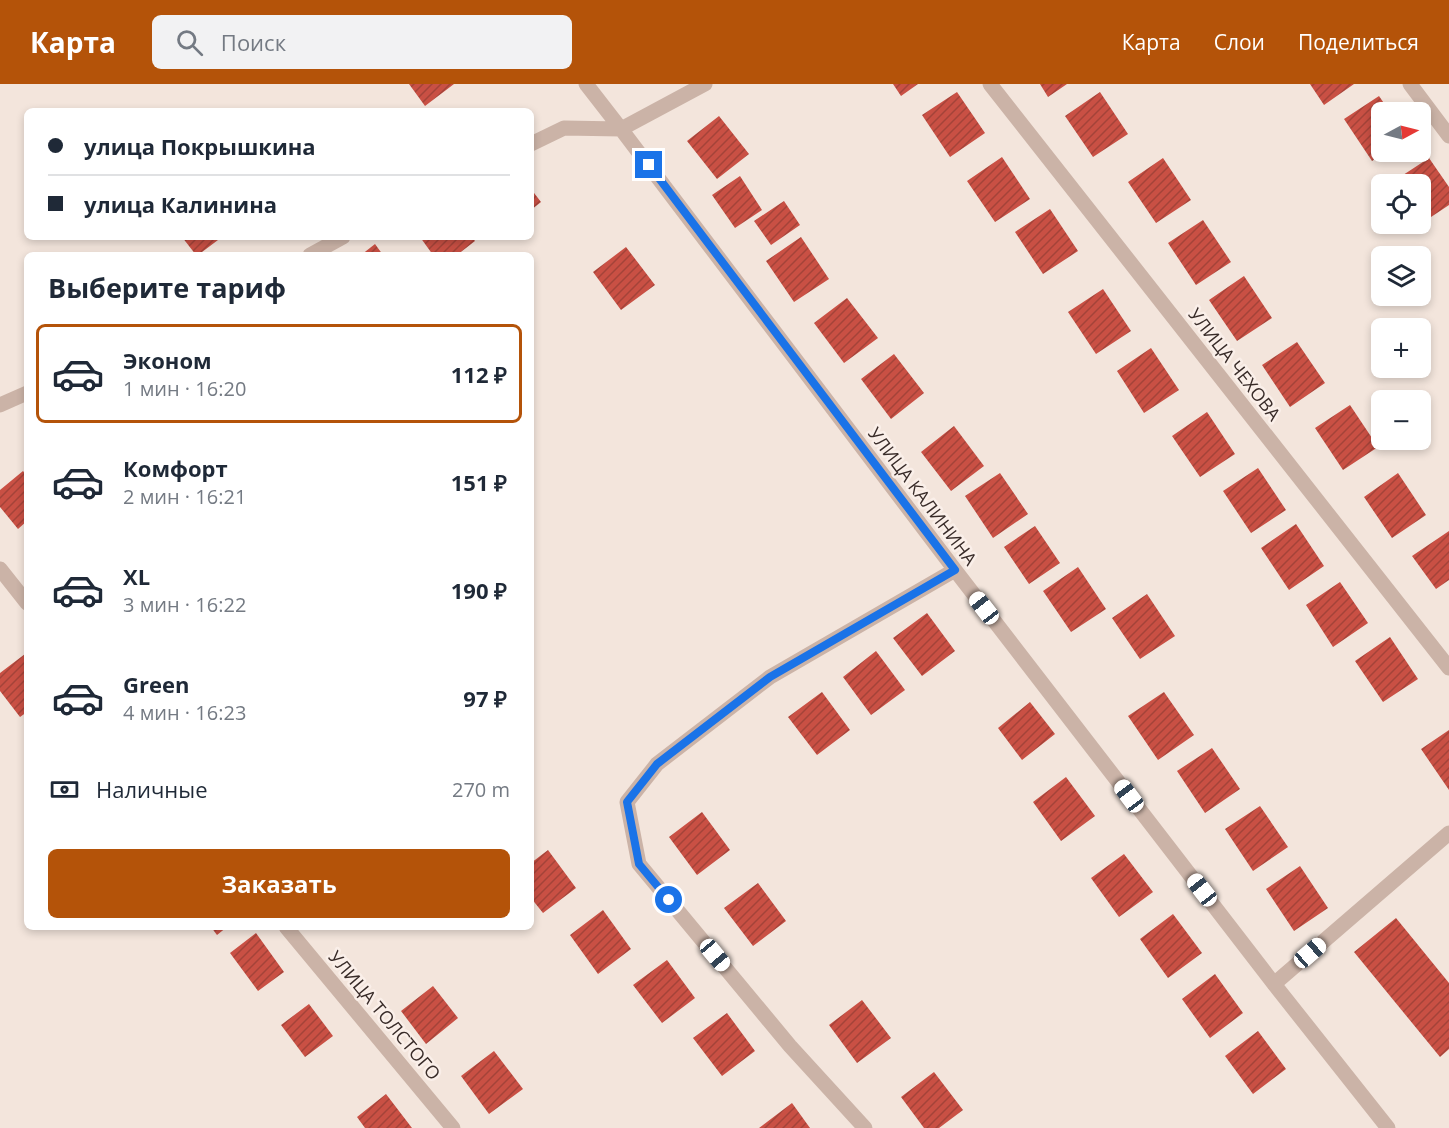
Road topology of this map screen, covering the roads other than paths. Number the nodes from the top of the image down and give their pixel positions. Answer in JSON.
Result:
{"nodes":[{"id":1,"x":586,"y":84,"type":"edge"},
{"id":2,"x":705,"y":84,"type":"edge"},
{"id":3,"x":990,"y":84,"type":"edge"},
{"id":4,"x":1410,"y":84,"type":"edge"},
{"id":5,"x":621,"y":129,"type":"junction"},
{"id":6,"x":1449,"y":136,"type":"edge"},
{"id":7,"x":534,"y":143,"type":"edge"},
{"id":8,"x":338,"y":240,"type":"edge"},
{"id":9,"x":316,"y":252,"type":"edge"},
{"id":10,"x":24,"y":394,"type":"edge"},
{"id":11,"x":0,"y":405,"type":"edge"},
{"id":12,"x":0,"y":569,"type":"edge"},
{"id":13,"x":955,"y":570,"type":"junction"},
{"id":14,"x":24,"y":599,"type":"edge"},
{"id":15,"x":1449,"y":668,"type":"edge"},
{"id":16,"x":1449,"y":833,"type":"edge"},
{"id":17,"x":288,"y":930,"type":"edge"},
{"id":18,"x":1274,"y":984,"type":"junction"},
{"id":19,"x":453,"y":1128,"type":"edge"},
{"id":20,"x":865,"y":1128,"type":"edge"},
{"id":21,"x":1388,"y":1128,"type":"edge"}],
"edges":[{"from":1,"to":5,"type":"street","name":"УЛИЦА КАЛИНИНА"},
{"from":2,"to":5,"type":"street"},
{"from":3,"to":15,"type":"street","name":"УЛИЦА ЧЕХОВА"},
{"from":4,"to":6,"type":"street"},
{"from":5,"to":7,"type":"street"},
{"from":5,"to":13,"type":"street","name":"УЛИЦА КАЛИНИНА"},
{"from":8,"to":9,"type":"street"},
{"from":10,"to":11,"type":"street"},
{"from":12,"to":14,"type":"street"},
{"from":13,"to":18,"type":"street","name":"УЛИЦА КАЛИНИНА"},
{"from":13,"to":20,"type":"street"},
{"from":16,"to":18,"type":"street"},
{"from":17,"to":19,"type":"street","name":"УЛИЦА ТОЛСТОГО"},
{"from":18,"to":21,"type":"street","name":"УЛИЦА КАЛИНИНА"}]}
